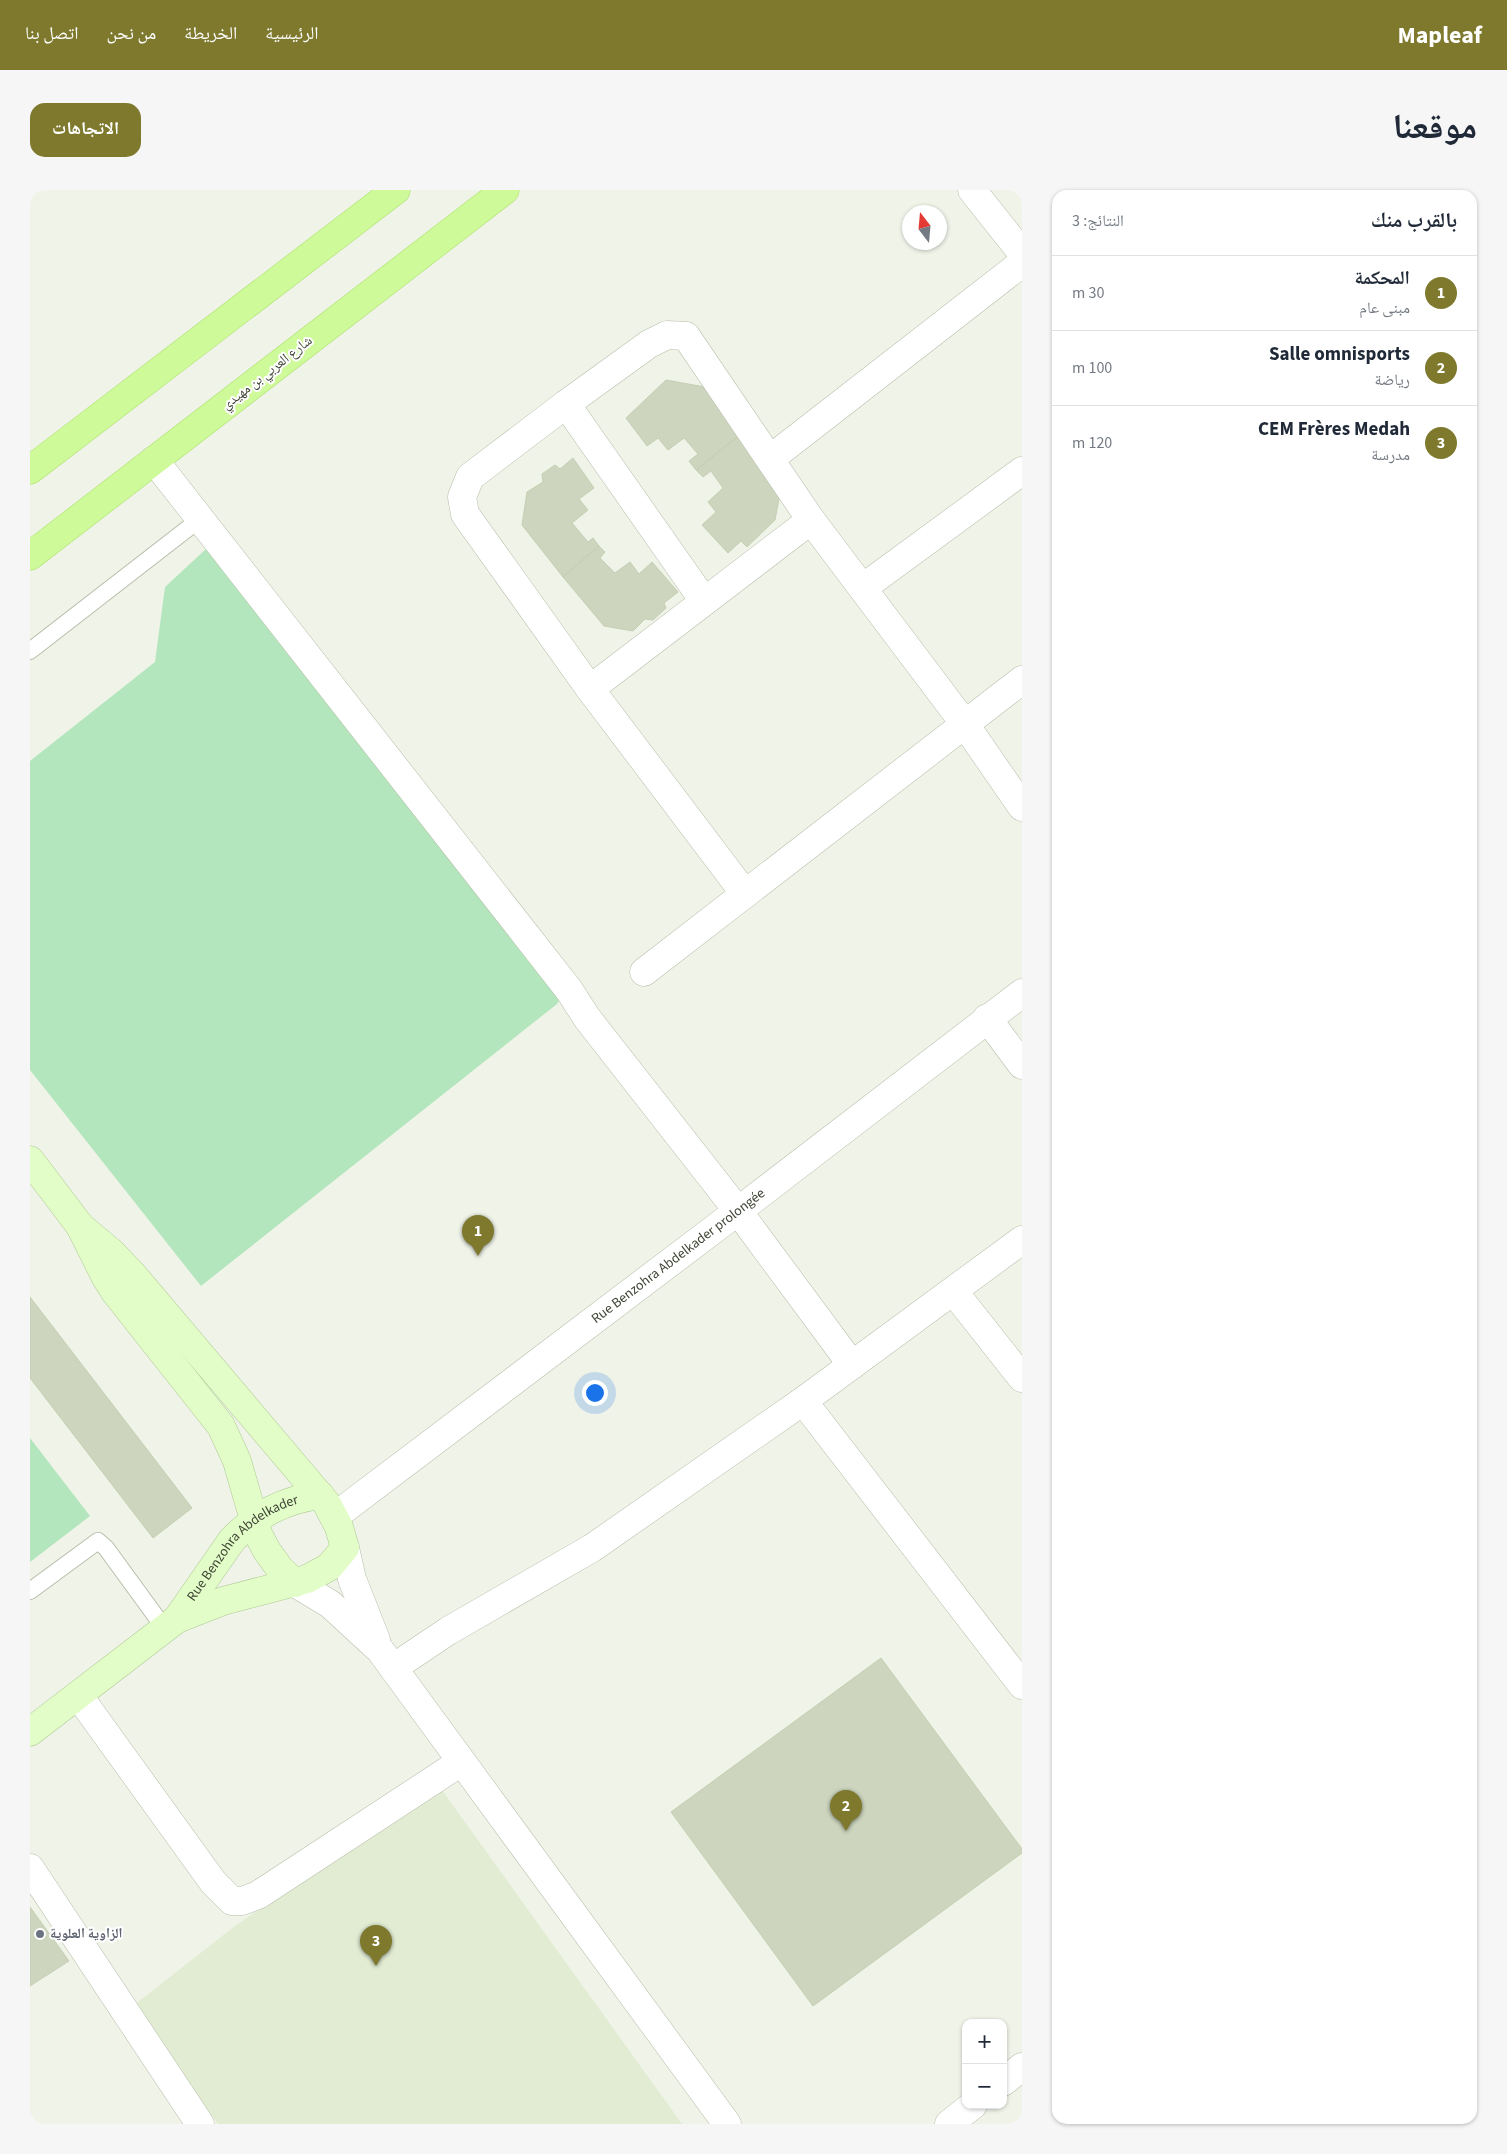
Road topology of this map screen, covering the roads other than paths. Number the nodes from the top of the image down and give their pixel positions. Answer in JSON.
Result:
{"nodes":[{"id":1,"x":396,"y":190,"type":"edge"},
{"id":2,"x":505,"y":190,"type":"edge"},
{"id":3,"x":972,"y":190,"type":"edge"},
{"id":4,"x":1022,"y":253,"type":"edge"},
{"id":5,"x":1022,"y":263,"type":"edge"},
{"id":6,"x":566,"y":404,"type":"junction"},
{"id":7,"x":770,"y":459,"type":"junction"},
{"id":8,"x":154,"y":460,"type":"junction"},
{"id":9,"x":30,"y":470,"type":"edge"},
{"id":10,"x":1022,"y":471,"type":"edge"},
{"id":11,"x":200,"y":520,"type":"junction"},
{"id":12,"x":812,"y":520,"type":"junction"},
{"id":13,"x":30,"y":556,"type":"edge"},
{"id":14,"x":864,"y":587,"type":"junction"},
{"id":15,"x":704,"y":601,"type":"junction"},
{"id":16,"x":30,"y":651,"type":"edge"},
{"id":17,"x":1022,"y":680,"type":"edge"},
{"id":18,"x":590,"y":689,"type":"junction"},
{"id":19,"x":964,"y":723,"type":"junction"},
{"id":20,"x":1022,"y":808,"type":"edge"},
{"id":21,"x":745,"y":894,"type":"junction"},
{"id":22,"x":644,"y":972,"type":"dead end"},
{"id":23,"x":1022,"y":993,"type":"edge"},
{"id":24,"x":987,"y":1018,"type":"junction"},
{"id":25,"x":1022,"y":1065,"type":"edge"},
{"id":26,"x":34,"y":1172,"type":"edge"},
{"id":27,"x":738,"y":1211,"type":"junction"},
{"id":28,"x":80,"y":1226,"type":"junction"},
{"id":29,"x":1022,"y":1240,"type":"edge"},
{"id":30,"x":954,"y":1292,"type":"junction"},
{"id":31,"x":852,"y":1365,"type":"junction"},
{"id":32,"x":1022,"y":1378,"type":"edge"},
{"id":33,"x":803,"y":1401,"type":"junction"},
{"id":34,"x":327,"y":1506,"type":"junction"},
{"id":35,"x":253,"y":1519,"type":"junction"},
{"id":36,"x":345,"y":1548,"type":"junction"},
{"id":37,"x":295,"y":1583,"type":"junction"},
{"id":38,"x":30,"y":1591,"type":"edge"},
{"id":39,"x":171,"y":1624,"type":"junction"},
{"id":40,"x":386,"y":1659,"type":"junction"},
{"id":41,"x":1022,"y":1685,"type":"edge"},
{"id":42,"x":78,"y":1695,"type":"junction"},
{"id":43,"x":30,"y":1732,"type":"edge"},
{"id":44,"x":460,"y":1762,"type":"junction"},
{"id":45,"x":30,"y":1868,"type":"edge"},
{"id":46,"x":1022,"y":2067,"type":"edge"},
{"id":47,"x":1007,"y":2079,"type":"edge"},
{"id":48,"x":968,"y":2109,"type":"edge"},
{"id":49,"x":200,"y":2124,"type":"edge"},
{"id":50,"x":727,"y":2124,"type":"edge"},
{"id":51,"x":949,"y":2124,"type":"edge"}],
"edges":[{"from":1,"to":9,"type":"main road"},
{"from":2,"to":8,"type":"main road","name":"شارع العربي بن مهيدي"},
{"from":3,"to":4,"type":"street"},
{"from":5,"to":7,"type":"street"},
{"from":6,"to":7,"type":"street"},
{"from":6,"to":15,"type":"street"},
{"from":6,"to":18,"type":"street"},
{"from":7,"to":12,"type":"street"},
{"from":8,"to":11,"type":"street"},
{"from":8,"to":13,"type":"main road","name":"شارع العربي بن مهيدي"},
{"from":10,"to":14,"type":"street"},
{"from":11,"to":16,"type":"lane"},
{"from":11,"to":27,"type":"street"},
{"from":12,"to":14,"type":"street"},
{"from":12,"to":15,"type":"street"},
{"from":14,"to":19,"type":"street"},
{"from":15,"to":18,"type":"street"},
{"from":17,"to":19,"type":"street"},
{"from":18,"to":21,"type":"street"},
{"from":19,"to":20,"type":"street"},
{"from":19,"to":21,"type":"street"},
{"from":21,"to":22,"type":"street"},
{"from":23,"to":24,"type":"street","name":"Rue Benzohra Abdelkader prolongée"},
{"from":24,"to":25,"type":"street"},
{"from":24,"to":27,"type":"street","name":"Rue Benzohra Abdelkader prolongée"},
{"from":26,"to":28,"type":"street"},
{"from":27,"to":31,"type":"street"},
{"from":27,"to":34,"type":"street","name":"Rue Benzohra Abdelkader prolongée"},
{"from":28,"to":34,"type":"street"},
{"from":28,"to":35,"type":"street"},
{"from":29,"to":30,"type":"street"},
{"from":30,"to":31,"type":"street"},
{"from":30,"to":32,"type":"street"},
{"from":31,"to":33,"type":"street"},
{"from":33,"to":40,"type":"street"},
{"from":33,"to":41,"type":"street"},
{"from":34,"to":35,"type":"street","name":"Rue Benzohra Abdelkader"},
{"from":34,"to":36,"type":"street"},
{"from":35,"to":37,"type":"street"},
{"from":35,"to":39,"type":"street","name":"Rue Benzohra Abdelkader"},
{"from":36,"to":37,"type":"street","name":"Rue Benzohra Abdelkader"},
{"from":36,"to":40,"type":"street"},
{"from":37,"to":39,"type":"street","name":"Rue Benzohra Abdelkader"},
{"from":37,"to":40,"type":"street"},
{"from":38,"to":39,"type":"lane"},
{"from":39,"to":42,"type":"street","name":"Rue Benzohra Abdelkader"},
{"from":40,"to":44,"type":"street"},
{"from":42,"to":43,"type":"street","name":"Rue Benzohra Abdelkader"},
{"from":42,"to":44,"type":"street"},
{"from":44,"to":50,"type":"street"},
{"from":45,"to":49,"type":"street"},
{"from":46,"to":47,"type":"street"},
{"from":48,"to":51,"type":"street"}]}
